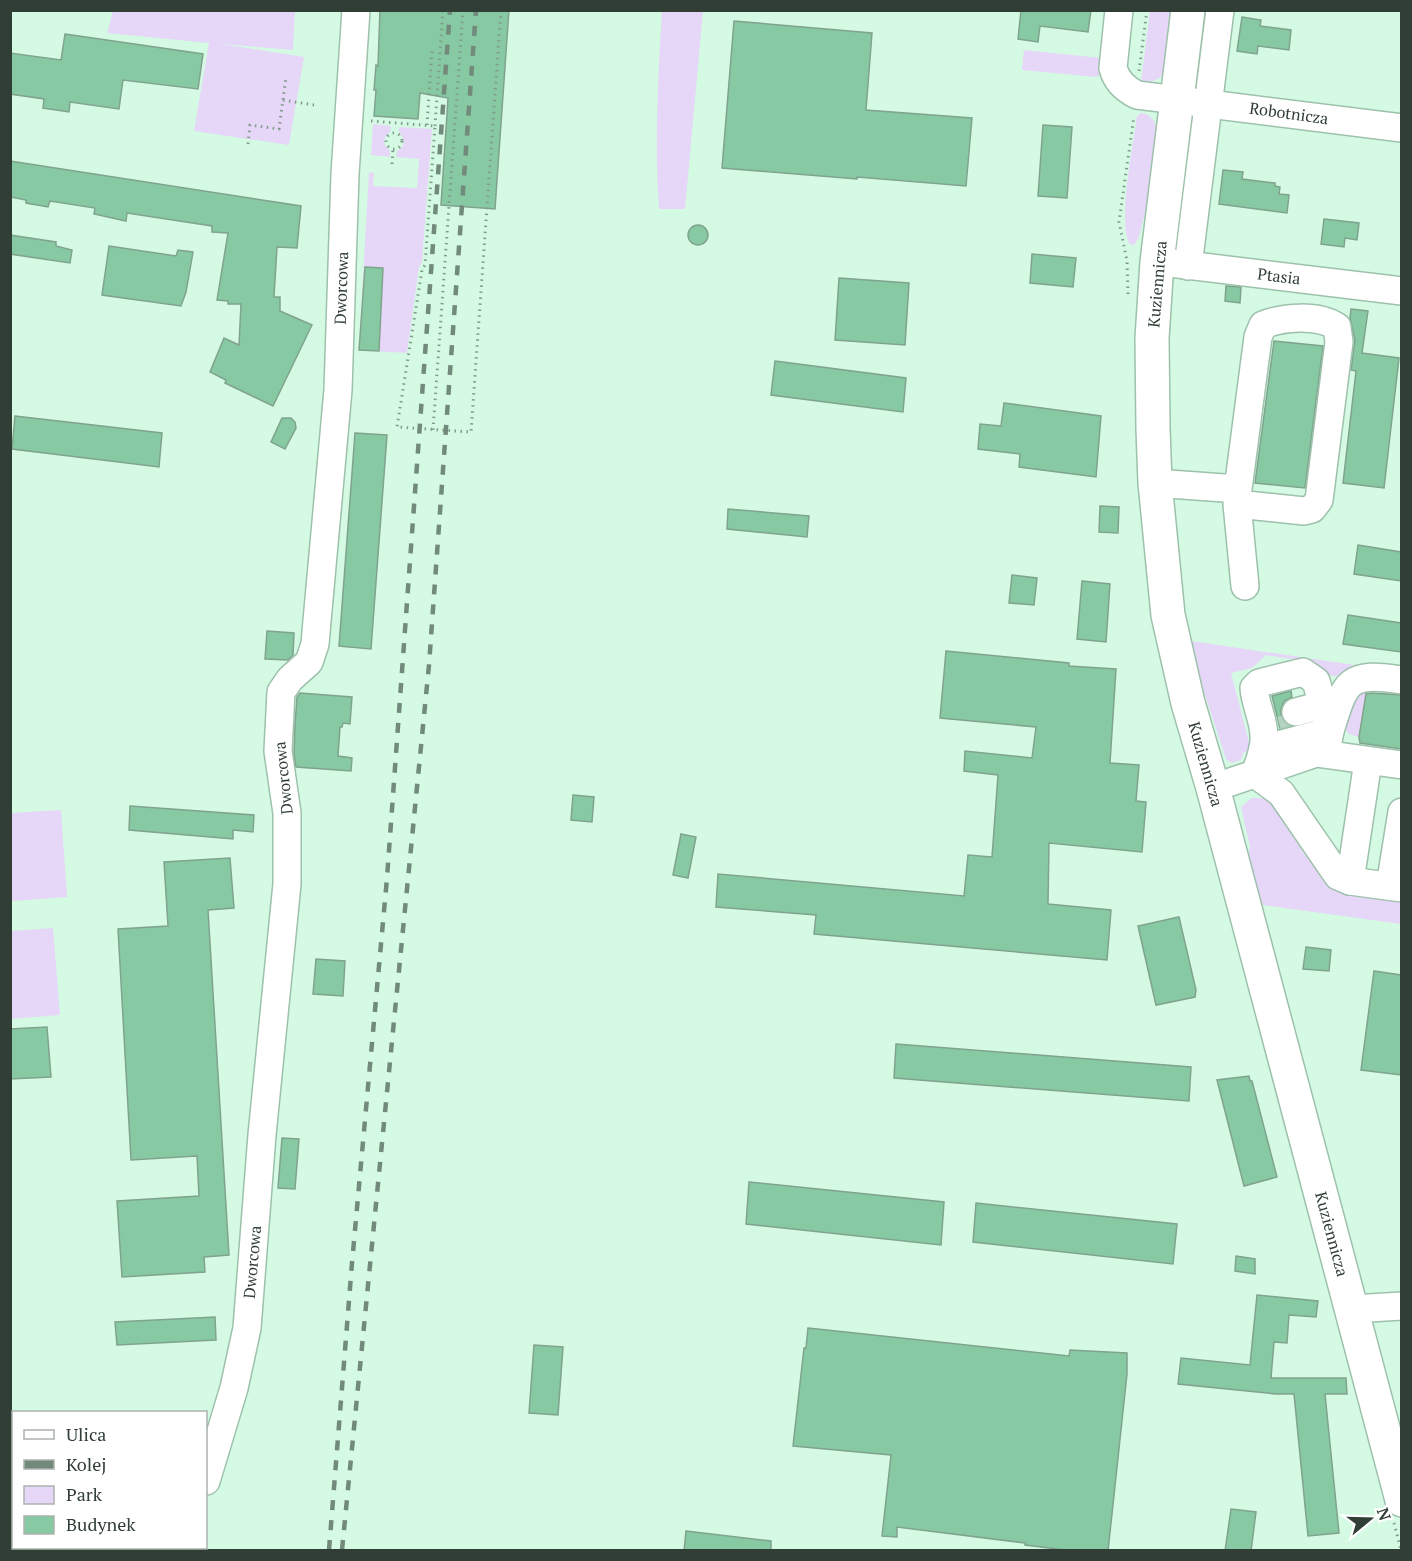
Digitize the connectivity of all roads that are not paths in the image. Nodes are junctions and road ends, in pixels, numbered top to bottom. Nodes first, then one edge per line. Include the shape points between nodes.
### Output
1 (356, 10) edge
2 (1119, 10) edge
3 (1188, 10) edge
4 (1220, 10) edge
5 (1176, 99) junction
6 (1209, 103) junction
7 (1401, 128) edge
8 (1173, 264) junction
9 (1313, 280) junction
10 (1401, 291) edge
11 (1308, 319) junction
12 (1155, 483) junction
13 (1237, 497) junction
14 (1245, 586) dead end
15 (1401, 680) edge
16 (1323, 708) junction
17 (1274, 722) junction
18 (1316, 753) junction
19 (1368, 761) junction
20 (1401, 765) edge
21 (1213, 788) junction
22 (1401, 812) edge
23 (1350, 881) junction
24 (1396, 887) edge
25 (1401, 1306) edge
26 (1352, 1310) junction
27 (207, 1478) edge
28 (1401, 1500) edge

1 - 27 street, Dworcowa via 345,174 338,390 315,644 309,662 280,692 278,751 287,813 287,884 247,1328
2 - 5 street, Robotnicza via 1115,75 1126,90 1137,95
3 - 5 main road, Kuziennicza
4 - 6 street
5 - 6 street, Robotnicza
5 - 8 main road, Kuziennicza
6 - 7 street, Robotnicza
6 - 8 street
8 - 9 street, Ptasia
8 - 12 main road, Kuziennicza via 1152,359
9 - 10 street, Ptasia
9 - 11 street
11 - 13 street via 1278,319 1263,325 1258,337
11 - 13 street via 1329,321 1336,327 1340,342 1319,500 1312,509 1304,511
12 - 13 street
12 - 21 main road, Kuziennicza via 1168,615
13 - 14 street
15 - 16 street via 1376,676 1355,681
16 - 17 street
16 - 17 street
16 - 17 street via 1303,672 1259,683 1254,688
16 - 18 street via 1328,741
17 - 18 street
17 - 21 street
17 - 23 street via 1281,793 1327,863 1338,876
18 - 19 street
19 - 20 street
19 - 23 street
21 - 26 main road, Kuziennicza
22 - 24 street
23 - 24 street
25 - 26 street
26 - 28 main road, Kuziennicza

